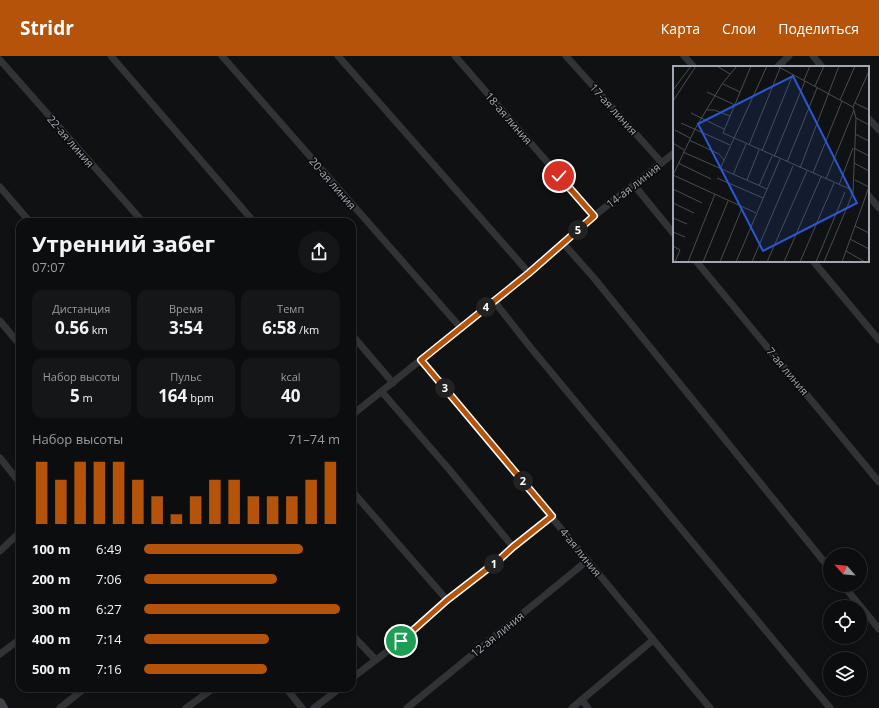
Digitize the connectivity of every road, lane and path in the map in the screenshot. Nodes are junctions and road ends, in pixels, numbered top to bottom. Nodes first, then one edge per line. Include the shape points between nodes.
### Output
1 (111, 56) edge
2 (222, 56) edge
3 (338, 56) edge
4 (455, 56) edge
5 (566, 56) edge
6 (684, 56) edge
7 (789, 56) edge
8 (813, 56) edge
9 (0, 60) edge
10 (693, 66) edge
11 (778, 66) edge
12 (821, 66) edge
13 (869, 119) edge
14 (879, 130) edge
15 (673, 154) edge
16 (662, 163) junction
17 (634, 185) junction
18 (0, 187) edge
19 (869, 196) edge
20 (879, 208) edge
21 (594, 216) junction
22 (27, 218) edge
23 (139, 218) edge
24 (251, 218) edge
25 (673, 233) edge
26 (563, 243) junction
27 (697, 262) edge
28 (814, 262) edge
29 (529, 273) junction
30 (494, 300) junction
31 (0, 321) edge
32 (460, 327) junction
33 (16, 340) edge
34 (356, 340) edge
35 (879, 340) edge
36 (421, 360) junction
37 (393, 383) junction
38 (382, 392) junction
39 (356, 412) edge
40 (0, 458) edge
41 (16, 477) edge
42 (879, 482) edge
43 (356, 496) edge
44 (552, 516) junction
45 (16, 536) edge
46 (513, 547) junction
47 (0, 551) edge
48 (588, 560) junction
49 (823, 560) edge
50 (849, 592) edge
51 (447, 600) junction
52 (879, 629) edge
53 (356, 638) edge
54 (653, 640) junction
55 (16, 642) edge
56 (0, 654) edge
57 (376, 660) junction
58 (356, 675) edge
59 (80, 692) edge
60 (208, 692) edge
61 (289, 692) edge
62 (335, 692) edge
63 (582, 700) junction
64 (0, 703) edge
65 (3, 708) edge
66 (60, 708) edge
67 (186, 708) edge
68 (302, 708) edge
69 (314, 708) edge
70 (407, 708) edge
71 (572, 708) edge
72 (588, 708) edge
73 (710, 708) edge
74 (830, 708) edge

1 - 24 street
2 - 32 street, 20-ая линия
3 - 29 street
4 - 21 street, 18-ая линия
5 - 16 street, 17-ая линия
6 - 10 street
7 - 11 street
8 - 12 street
9 - 23 street, 22-ая линия
13 - 14 street
15 - 16 street, 14-ая линия
16 - 17 street, 14-ая линия
17 - 21 street, 14-ая линия
17 - 25 street
18 - 22 street
19 - 20 street
21 - 26 street, 14-ая линия
26 - 29 street, 14-ая линия
26 - 49 street
27 - 42 street, 7-ая линия
28 - 35 street
29 - 30 street, 14-ая линия
30 - 32 street, 14-ая линия
30 - 74 street
31 - 33 street
32 - 36 street, 14-ая линия
34 - 37 street
36 - 37 street, 14-ая линия
36 - 44 street, 4-ая линия
37 - 38 street, 14-ая линия
38 - 39 street, 14-ая линия
38 - 46 street
40 - 41 street
43 - 51 street
44 - 46 street
44 - 48 street, 4-ая линия
45 - 47 street
46 - 51 street
48 - 54 street, 4-ая линия
48 - 70 street, 12-ая линия
50 - 52 street
51 - 57 street
53 - 57 street
54 - 63 street
54 - 73 street, 4-ая линия
55 - 56 street
57 - 58 street
59 - 66 street
60 - 67 street
61 - 68 street
62 - 69 street
63 - 71 street
63 - 72 street
64 - 65 street

